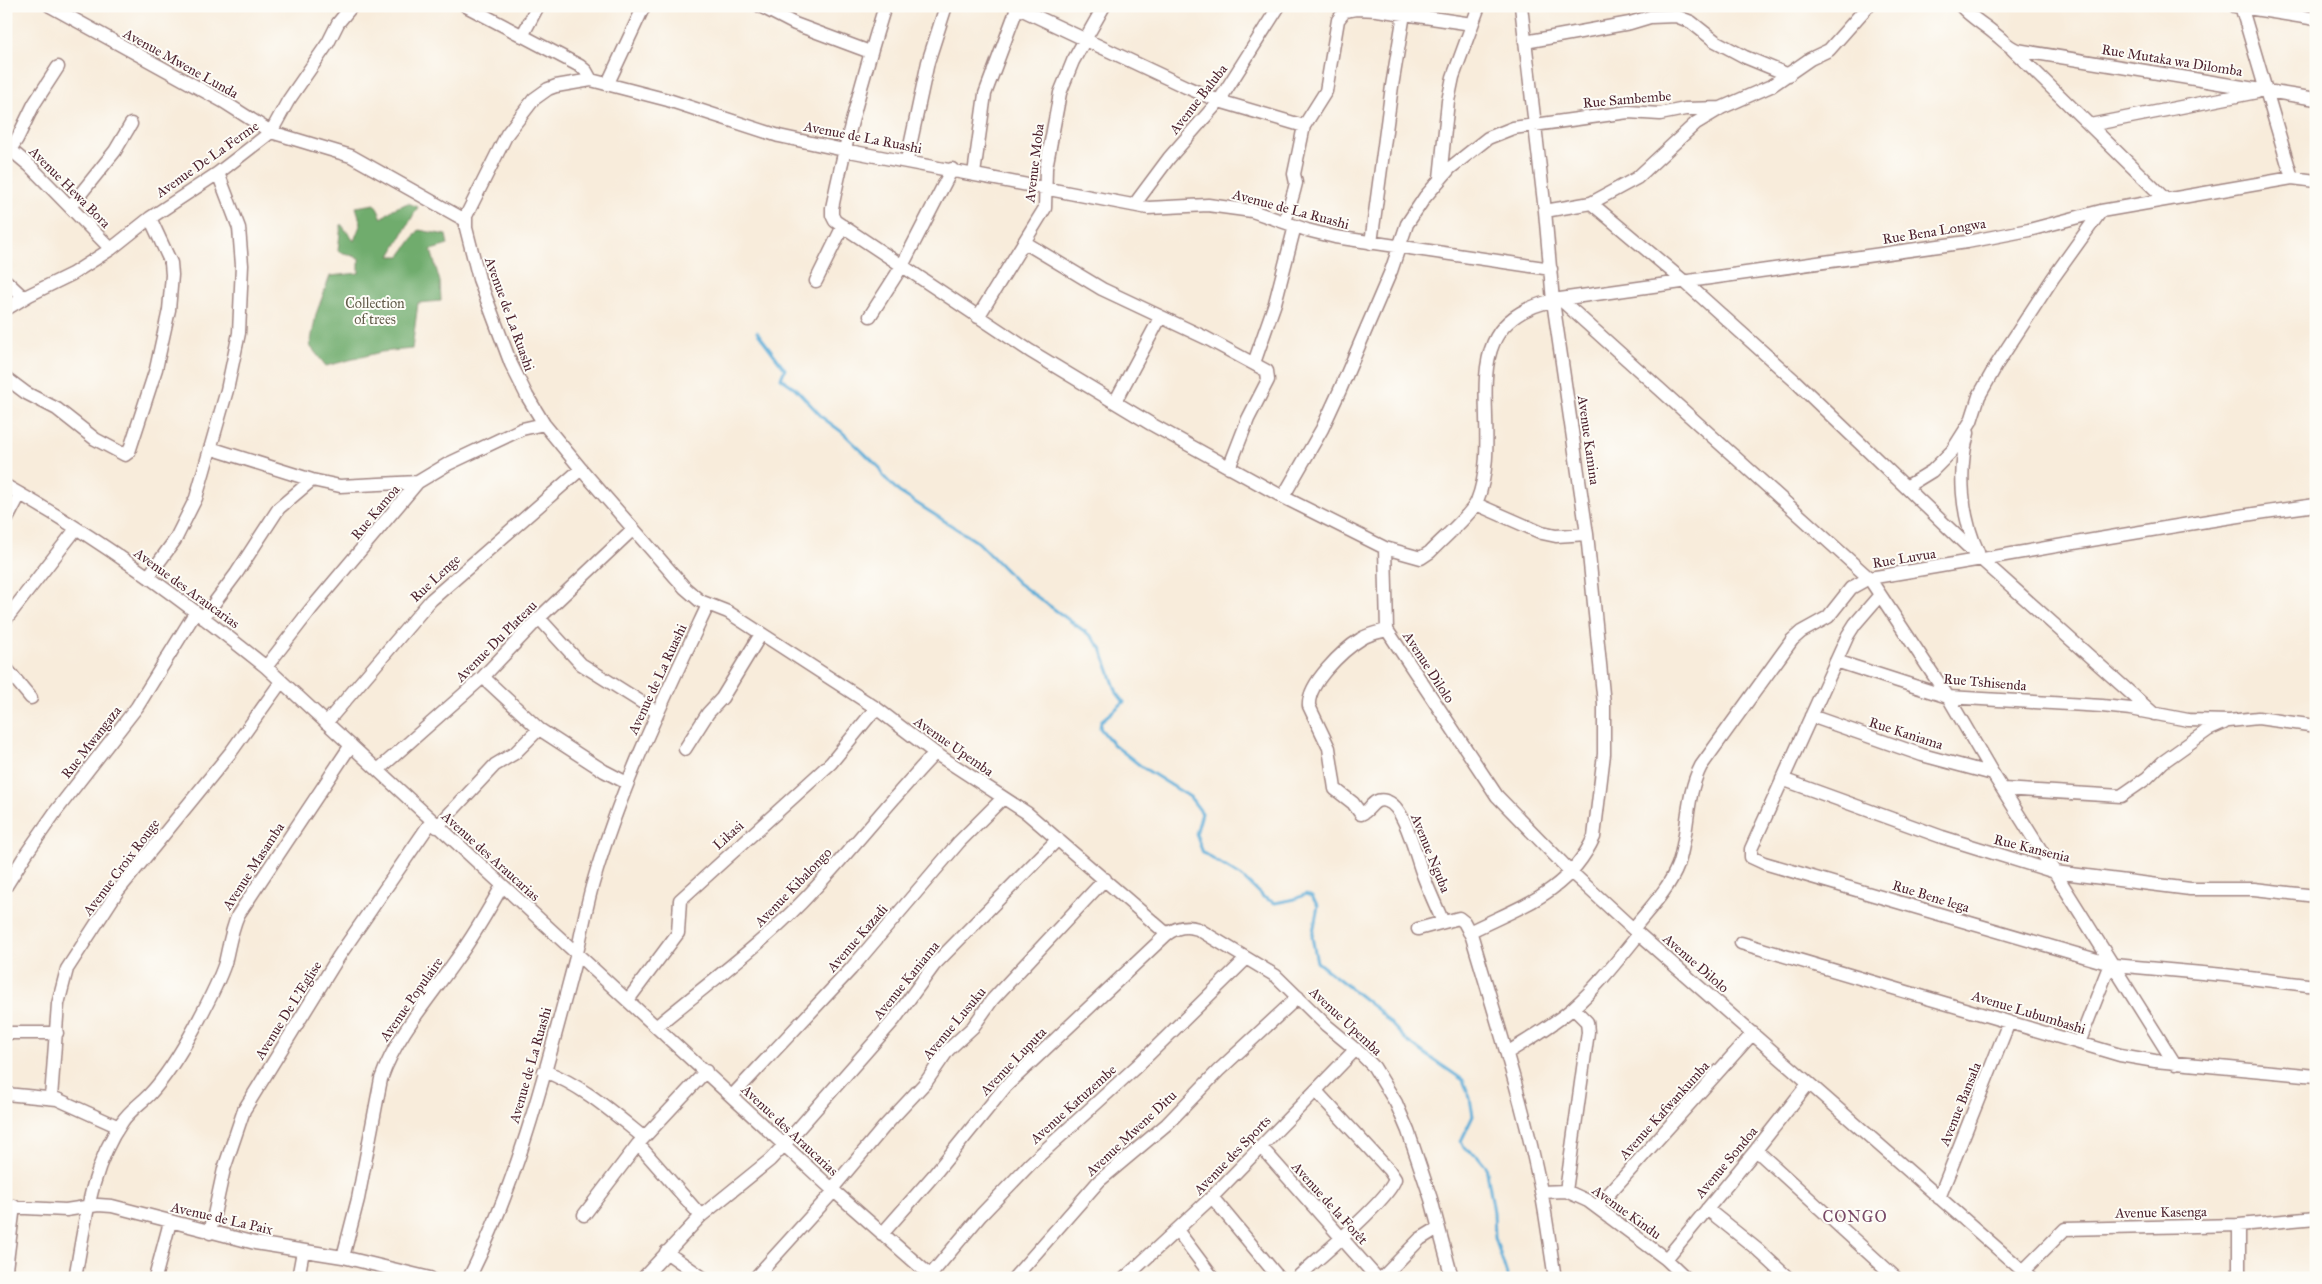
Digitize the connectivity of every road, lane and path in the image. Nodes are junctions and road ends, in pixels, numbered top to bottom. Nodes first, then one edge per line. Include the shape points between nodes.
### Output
1 (50, 6) edge
2 (352, 6) edge
3 (466, 6) edge
4 (538, 6) edge
5 (644, 6) edge
6 (760, 6) edge
7 (885, 6) edge
8 (946, 6) edge
9 (1104, 6) edge
10 (1279, 6) edge
11 (1479, 6) edge
12 (1521, 6) edge
13 (1868, 6) edge
14 (1961, 6) edge
15 (1017, 7) edge
16 (2239, 7) edge
17 (1404, 14) junction
18 (2316, 19) edge
19 (1472, 24) junction
20 (522, 36) junction
21 (1084, 41) junction
22 (1525, 42) junction
23 (2018, 50) junction
24 (870, 52) junction
25 (58, 67) dead end
26 (1789, 75) junction
27 (591, 80) junction
28 (608, 83) junction
29 (2267, 90) junction
30 (2316, 98) edge
31 (1219, 101) junction
32 (1721, 108) junction
33 (131, 124) dead end
34 (1536, 124) junction
35 (2090, 125) junction
36 (1304, 126) junction
37 (271, 132) junction
38 (844, 150) junction
39 (8, 151) edge
40 (907, 160) junction
41 (952, 170) junction
42 (218, 173) junction
43 (974, 174) junction
44 (1440, 178) junction
45 (2292, 178) junction
46 (2316, 181) edge
47 (1047, 190) junction
48 (2164, 199) junction
49 (1592, 203) junction
50 (1134, 206) junction
51 (70, 207) junction
52 (2102, 211) junction
53 (1545, 212) junction
54 (150, 218) junction
55 (465, 220) junction
56 (1290, 224) junction
57 (843, 226) junction
58 (1024, 242) junction
59 (1371, 243) junction
60 (1400, 246) junction
61 (111, 249) junction
62 (902, 266) junction
63 (1551, 269) junction
64 (6, 280) edge
65 (816, 281) dead end
66 (1686, 283) junction
67 (24, 298) junction
68 (1557, 300) junction
69 (6, 309) edge
70 (870, 316) dead end
71 (978, 317) junction
72 (1160, 318) junction
73 (1254, 363) junction
74 (6, 378) edge
75 (1115, 402) junction
76 (1971, 421) junction
77 (544, 424) junction
78 (210, 448) junction
79 (1229, 468) junction
80 (581, 470) junction
81 (312, 480) junction
82 (418, 482) junction
83 (6, 486) edge
84 (1906, 487) junction
85 (20, 494) junction
86 (1283, 497) junction
87 (1476, 504) junction
88 (2316, 505) edge
89 (6, 521) edge
90 (76, 529) junction
91 (632, 530) junction
92 (1587, 534) junction
93 (1385, 548) junction
94 (1982, 560) junction
95 (148, 577) junction
96 (1869, 578) junction
97 (1880, 595) junction
98 (708, 605) junction
99 (199, 615) junction
100 (7, 616) edge
101 (539, 618) junction
102 (1387, 630) junction
103 (761, 634) junction
104 (1836, 661) junction
105 (266, 667) junction
106 (6, 668) edge
107 (483, 677) junction
108 (281, 682) junction
109 (1948, 697) junction
110 (31, 698) dead end
111 (876, 708) junction
112 (657, 712) junction
113 (2154, 714) junction
114 (1811, 716) junction
115 (2229, 721) junction
116 (326, 723) junction
117 (2316, 726) edge
118 (539, 729) junction
119 (350, 745) junction
120 (685, 749) dead end
121 (935, 753) junction
122 (378, 770) junction
123 (1993, 774) junction
124 (1782, 779) junction
125 (627, 783) junction
126 (2003, 789) junction
127 (1003, 798) junction
128 (434, 824) junction
129 (1058, 839) junction
130 (1571, 872) junction
131 (2055, 872) junction
132 (1105, 879) junction
133 (6, 886) edge
134 (502, 886) junction
135 (2316, 896) edge
136 (1443, 922) junction
137 (1183, 927) joint
138 (1418, 928) dead end
139 (1636, 931) junction
140 (1469, 932) junction
141 (1167, 934) junction
142 (1741, 943) dead end
143 (576, 954) junction
144 (1246, 959) junction
145 (2112, 964) junction
146 (2316, 986) edge
147 (1298, 997) junction
148 (628, 1000) junction
149 (1572, 1008) junction
150 (2009, 1022) junction
151 (657, 1026) junction
152 (6, 1033) edge
153 (56, 1033) junction
154 (1753, 1033) junction
155 (2079, 1043) junction
156 (1356, 1049) junction
157 (1507, 1053) junction
158 (2175, 1064) junction
159 (544, 1071) junction
160 (706, 1071) junction
161 (2316, 1076) edge
162 (1808, 1084) junction
163 (1316, 1091) junction
164 (6, 1094) edge
165 (732, 1096) junction
166 (51, 1098) junction
167 (119, 1127) junction
168 (640, 1140) junction
169 (784, 1145) junction
170 (1261, 1147) junction
171 (1756, 1150) junction
172 (833, 1190) junction
173 (1566, 1191) junction
174 (1541, 1192) junction
175 (1212, 1197) junction
176 (1940, 1198) junction
177 (10, 1207) edge
178 (87, 1207) junction
179 (1597, 1207) junction
180 (1707, 1209) junction
181 (584, 1214) dead end
182 (701, 1216) junction
183 (2316, 1218) edge
184 (170, 1222) junction
185 (2239, 1225) junction
186 (1438, 1228) junction
187 (1177, 1230) junction
188 (210, 1233) junction
189 (882, 1234) junction
190 (1340, 1238) junction
191 (303, 1251) junction
192 (666, 1252) junction
193 (342, 1257) junction
194 (1666, 1259) junction
195 (6, 1269) edge
196 (2027, 1274) edge
197 (930, 1277) edge
198 (75, 1278) edge
199 (155, 1278) edge
200 (298, 1278) edge
201 (430, 1278) edge
202 (468, 1278) edge
203 (643, 1278) edge
204 (703, 1278) edge
205 (754, 1278) edge
206 (1014, 1278) edge
207 (1125, 1278) edge
208 (1213, 1278) edge
209 (1279, 1278) edge
210 (1297, 1278) edge
211 (1377, 1278) edge
212 (1382, 1278) edge
213 (1452, 1278) edge
214 (1555, 1278) edge
215 (1686, 1278) edge
216 (1788, 1278) edge
217 (1896, 1278) edge
218 (2240, 1278) edge

1 - 37 street, Avenue Mwene Lunda via 224,102
2 - 37 street via 338,23
3 - 20 street
4 - 20 street
5 - 28 street
6 - 24 street via 795,24
7 - 24 street
8 - 40 street via 928,62
9 - 21 street, Avenue Moba
10 - 31 street, Avenue Baluba
11 - 19 street
12 - 22 street, Avenue Kamina
13 - 26 street via 1829,50
14 - 23 street via 1976,22
15 - 21 street
15 - 43 street via 985,94
16 - 18 street
16 - 29 street
17 - 19 street
17 - 36 street via 1377,10 1345,11 1338,20 1326,92
17 - 59 street
19 - 44 street via 1451,85
20 - 27 street via 580,66
21 - 31 street
21 - 47 street, Avenue Moba via 1060,94 1046,168
22 - 26 street via 1650,17 1676,16 1691,22 1715,41 1745,57
22 - 34 street, Avenue Kamina
23 - 29 street, Rue Mutaka wa Dilomba
23 - 35 street
24 - 38 street
25 - 39 street
26 - 32 street
27 - 28 street, Avenue de La Ruashi
27 - 55 street, Avenue de La Ruashi via 556,86 534,100 507,134
28 - 38 street, Avenue de La Ruashi via 779,136
29 - 30 street, Rue Mutaka wa Dilomba
29 - 35 street
29 - 45 street
31 - 36 street
31 - 50 street, Avenue Baluba via 1169,158
32 - 34 street, Rue Sambembe via 1685,109 1660,114 1628,112
32 - 49 street via 1685,132 1637,178
33 - 51 street via 115,151
34 - 44 street, Rue Sambembe via 1513,128 1488,138
34 - 53 street, Avenue Kamina
35 - 48 street
36 - 56 street via 1294,174 1296,184
37 - 42 street, Avenue De La Ferme
37 - 55 street, Avenue De La Ferme via 351,156
38 - 40 street, Avenue de La Ruashi
38 - 57 street via 831,212 835,221
39 - 51 street, Avenue Hewa Bora
40 - 41 street, Avenue de La Ruashi
41 - 43 street, Avenue de La Ruashi
41 - 62 street
42 - 54 street, Avenue De La Ferme
42 - 78 street via 239,228 242,290 235,355
43 - 47 street, Avenue de La Ruashi
44 - 60 street, Rue Sambembe via 1417,208
45 - 46 street, Rue Bena Longwa
45 - 48 street, Rue Bena Longwa
47 - 50 street, Avenue de La Ruashi
47 - 58 street, Avenue Moba via 1045,208
48 - 52 street, Rue Bena Longwa
49 - 53 street
49 - 66 street
50 - 56 street, Avenue de La Ruashi via 1220,206 1252,211
51 - 61 street, Avenue Hewa Bora
52 - 66 street, Rue Bena Longwa via 1968,242
52 - 76 street via 2052,278 1997,364 1979,396
53 - 63 street, Avenue Kamina
54 - 61 street, Avenue De La Ferme
54 - 74 street via 171,263 171,292 156,369 129,452 125,455 95,439
55 - 77 street, Avenue de La Ruashi via 479,279 511,364
56 - 59 street, Avenue de La Ruashi
56 - 73 street via 1275,303
57 - 62 street
57 - 65 street
58 - 71 street, Avenue Moba
58 - 72 street via 1102,290
59 - 60 street, Avenue de La Ruashi
60 - 63 street, Avenue de La Ruashi
60 - 86 street, Rue Sambembe via 1340,390 1311,450
61 - 67 street, Avenue De La Ferme via 72,274
62 - 70 street
62 - 71 street
63 - 68 street, Avenue Kamina
64 - 67 street
66 - 68 street, Rue Bena Longwa
66 - 84 street
67 - 69 street, Avenue De La Ferme
68 - 87 street, Rue Bena Longwa via 1517,314 1499,331 1492,344 1486,373 1485,476
68 - 92 street, Avenue Kamina
68 - 96 street
71 - 75 street
72 - 73 street
72 - 75 street
73 - 79 street via 1269,376
75 - 79 street
76 - 84 street via 1946,458
76 - 94 street via 1962,464 1963,487 1968,528
77 - 80 street, Avenue de La Ruashi
77 - 82 street, Rue Kamoa via 522,429
78 - 81 street
78 - 95 street via 196,498 181,530
79 - 86 street
80 - 91 street, Avenue de La Ruashi
80 - 116 street, Rue Lenge via 431,600
81 - 82 street via 351,486
81 - 99 street, Rue Mwangaza via 279,508 236,574
82 - 105 street, Rue Kamoa
83 - 85 street, Avenue des Araucarias
84 - 94 street
85 - 89 street
85 - 90 street, Avenue des Araucarias
86 - 93 street
87 - 92 street via 1542,533 1556,536
87 - 93 street via 1421,558
88 - 94 street, Rue Luvua via 2203,520
90 - 95 street, Avenue des Araucarias
90 - 100 street
91 - 98 street, Avenue de La Ruashi via 693,596
91 - 101 street, Avenue Du Plateau
92 - 130 street, Avenue Kamina via 1604,704 1604,754 1594,836
93 - 102 street
94 - 96 street, Rue Luvua
94 - 113 street
95 - 99 street, Avenue des Araucarias
96 - 97 street
96 - 139 street, Rue Luvua via 1851,588 1826,619 1796,636 1700,766 1677,867
97 - 104 street, Rue Bene lega via 1855,624
97 - 109 street
98 - 103 street, Avenue Upemba via 728,612
98 - 112 street, Avenue de La Ruashi
99 - 105 street, Avenue des Araucarias
99 - 133 street, Rue Mwangaza via 137,707 56,811
101 - 107 street, Avenue Du Plateau
101 - 112 street via 581,664
102 - 130 street, Avenue Dilolo via 1497,796
102 - 136 street, Avenue Nguba via 1362,638 1345,651 1313,687 1310,706 1329,748 1335,789 1360,814 1373,802 1391,803 1405,823
103 - 111 street, Avenue Upemba
103 - 120 street via 722,698 708,713
104 - 109 street, Rue Tshisenda
104 - 114 street, Rue Bene lega
105 - 108 street, Avenue des Araucarias
106 - 110 street
107 - 118 street
107 - 122 street, Avenue Du Plateau
108 - 116 street, Avenue des Araucarias
108 - 153 street, Avenue Croix Rouge via 230,752 117,892 75,955 63,983
109 - 113 street, Rue Tshisenda via 2131,709
109 - 123 street
111 - 121 street, Avenue Upemba
111 - 148 street, Likasi via 831,763 680,900 678,932
112 - 125 street, Avenue de La Ruashi
113 - 115 street, Rue Tshisenda via 2188,720
114 - 123 street, Rue Kaniama via 1922,755
114 - 124 street, Rue Bene lega
115 - 117 street via 2258,718
115 - 126 street via 2208,730 2121,796
116 - 119 street, Avenue des Araucarias
118 - 125 street
118 - 128 street, Avenue De L'Eglise via 515,753 495,765
119 - 122 street, Avenue des Araucarias
119 - 167 street, Avenue Masamba via 238,915 224,963 206,1007 188,1039 150,1094
121 - 127 street, Avenue Upemba
121 - 151 street, Avenue Kibalongo via 802,902 762,940
122 - 128 street, Avenue des Araucarias
123 - 126 street
124 - 131 street, Rue Kansenia via 1942,837
124 - 145 street, Rue Bene lega via 1751,849 1751,856 1756,860
125 - 143 street, Avenue de La Ruashi via 593,883
126 - 131 street
127 - 129 street, Avenue Upemba
127 - 165 street, Avenue Kazadi via 959,842 851,969
128 - 134 street, Avenue des Araucarias
128 - 188 street, Avenue De L'Eglise via 339,956 244,1110 226,1161
129 - 132 street, Avenue Upemba
129 - 169 street, Avenue Kaniama via 934,965 894,1020
130 - 139 street, Avenue Dilolo
130 - 140 street, Avenue Kamina via 1543,896
131 - 135 street, Rue Kansenia via 2190,889 2254,889
131 - 145 street
132 - 141 street, Avenue Upemba
132 - 172 street, Avenue Lusuku via 992,1000 973,1028 948,1050 926,1082 884,1126
134 - 143 street, Avenue des Araucarias
134 - 193 street, Avenue Populaire via 464,950 418,1011 386,1064 358,1199
136 - 138 street
136 - 140 street via 1459,918
137 - 141 street, Avenue Luputa
137 - 144 street, Avenue Upemba via 1198,929
139 - 149 street, Rue Luvua via 1602,978
139 - 154 street, Avenue Dilolo
140 - 157 street
141 - 189 street, Avenue Luputa via 1006,1086
142 - 150 street, Avenue Lubumbashi
143 - 148 street, Avenue des Araucarias
143 - 159 street, Avenue de La Ruashi
144 - 147 street, Avenue Upemba via 1266,969
144 - 197 street, Avenue Katuzembe via 1137,1066 1031,1163 987,1208
145 - 146 street, Rue Bene lega
145 - 155 street
145 - 158 street
147 - 156 street, Avenue Upemba
147 - 206 street, Avenue Mwene Ditu via 1218,1071 1167,1124 1103,1177
148 - 151 street, Avenue des Araucarias
149 - 157 street, Rue Luvua
149 - 173 street via 1587,1022 1588,1032
150 - 155 street, Avenue Lubumbashi
150 - 176 street, Avenue Bansala
151 - 160 street, Avenue des Araucarias
152 - 153 street
153 - 166 street, Avenue Croix Rouge
154 - 162 street, Avenue Dilolo
154 - 179 street, Avenue Kafwankumba
155 - 158 street, Avenue Lubumbashi via 2133,1058
156 - 163 street, Avenue des Sports
156 - 186 street, Avenue Upemba via 1374,1067 1396,1102 1408,1130
157 - 174 street
158 - 161 street, Avenue Lubumbashi
159 - 168 street via 564,1078 603,1105
159 - 202 street, Avenue de La Ruashi via 522,1148 489,1237
160 - 165 street, Avenue des Araucarias
160 - 168 street
162 - 171 street, Avenue Sondoa
162 - 176 street, Avenue Dilolo
163 - 170 street, Avenue des Sports
163 - 190 street via 1395,1179 1379,1203
164 - 166 street
165 - 169 street, Avenue des Araucarias
166 - 167 street via 73,1104
167 - 178 street, Avenue Masamba via 97,1174
168 - 181 street
168 - 182 street
169 - 172 street, Avenue des Araucarias
169 - 182 street, Avenue Kaniama
170 - 175 street, Avenue des Sports
170 - 190 street, Avenue de la Forêt
171 - 180 street, Avenue Sondoa
171 - 217 street
172 - 189 street, Avenue des Araucarias
172 - 205 street, Avenue Lusuku
173 - 174 street, Avenue Kindu
173 - 179 street, Avenue Kindu
174 - 214 street
175 - 187 street, Avenue des Sports
175 - 209 street
176 - 196 street, Avenue Dilolo
177 - 178 street, Avenue de La Paix via 66,1210
177 - 195 street
178 - 184 street, Avenue de La Paix via 112,1206
178 - 198 street, Avenue Masamba
179 - 194 street, Avenue Kindu
180 - 194 street, Avenue Sondoa
180 - 216 street
182 - 192 street, Avenue Kaniama
183 - 185 street, Avenue Kasenga
184 - 188 street, Avenue de La Paix
184 - 199 street
185 - 196 street, Avenue Kasenga via 2065,1229
185 - 218 street
186 - 212 street via 1420,1239
186 - 213 street, Avenue Upemba
187 - 207 street, Avenue des Sports
187 - 208 street
188 - 191 street, Avenue de La Paix
189 - 197 street, Avenue des Araucarias
190 - 210 street
190 - 211 street, Avenue de la Forêt
191 - 193 street, Avenue de La Paix
191 - 200 street
192 - 203 street, Avenue Kaniama
192 - 204 street
193 - 201 street, Avenue de La Paix
194 - 215 street, Avenue Kindu

